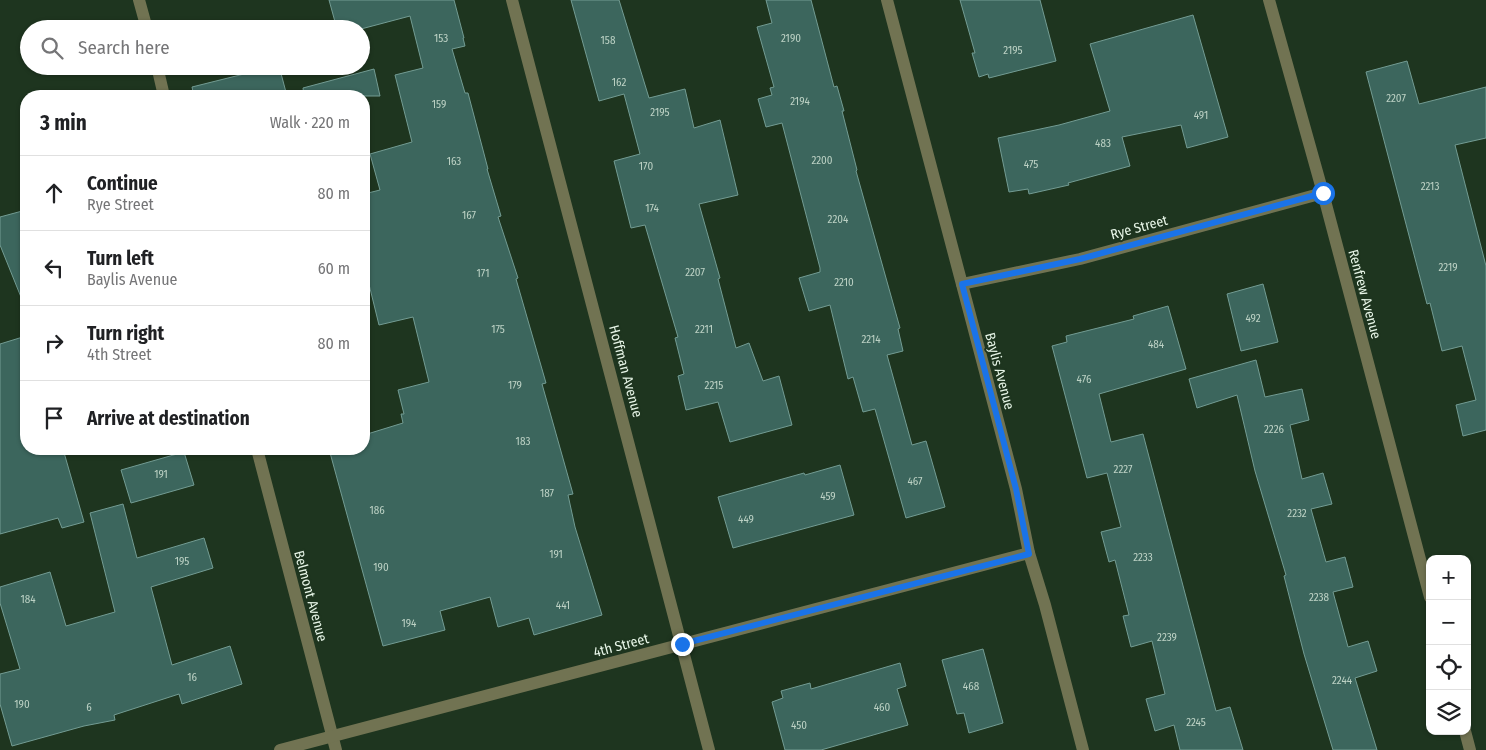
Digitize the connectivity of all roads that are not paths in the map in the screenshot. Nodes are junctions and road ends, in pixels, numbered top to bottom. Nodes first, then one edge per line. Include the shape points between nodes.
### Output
1 (139, 0) edge
2 (512, 0) edge
3 (887, 0) edge
4 (1269, 0) edge
5 (145, 20) edge
6 (159, 75) edge
7 (163, 90) edge
8 (1323, 193) junction
9 (962, 284) junction
10 (259, 455) edge
11 (1029, 554) junction
12 (1426, 582) edge
13 (682, 644) junction
14 (1466, 735) edge
15 (332, 736) junction
16 (280, 750) edge
17 (336, 750) edge
18 (709, 750) edge
19 (1083, 750) edge
20 (1470, 750) edge

1 - 5 street
2 - 13 street, Hoffman Avenue
3 - 9 street, Baylis Avenue
4 - 8 street, Renfrew Avenue
6 - 7 street
8 - 9 street, Rye Street via 1080,259
8 - 12 street, Renfrew Avenue
9 - 11 street, Baylis Avenue via 1016,489
10 - 15 street, Belmont Avenue
11 - 13 street, 4th Street
11 - 19 street, Baylis Avenue
13 - 15 street, 4th Street
13 - 18 street, Hoffman Avenue
14 - 20 street
15 - 16 street, 4th Street
15 - 17 street, Belmont Avenue

